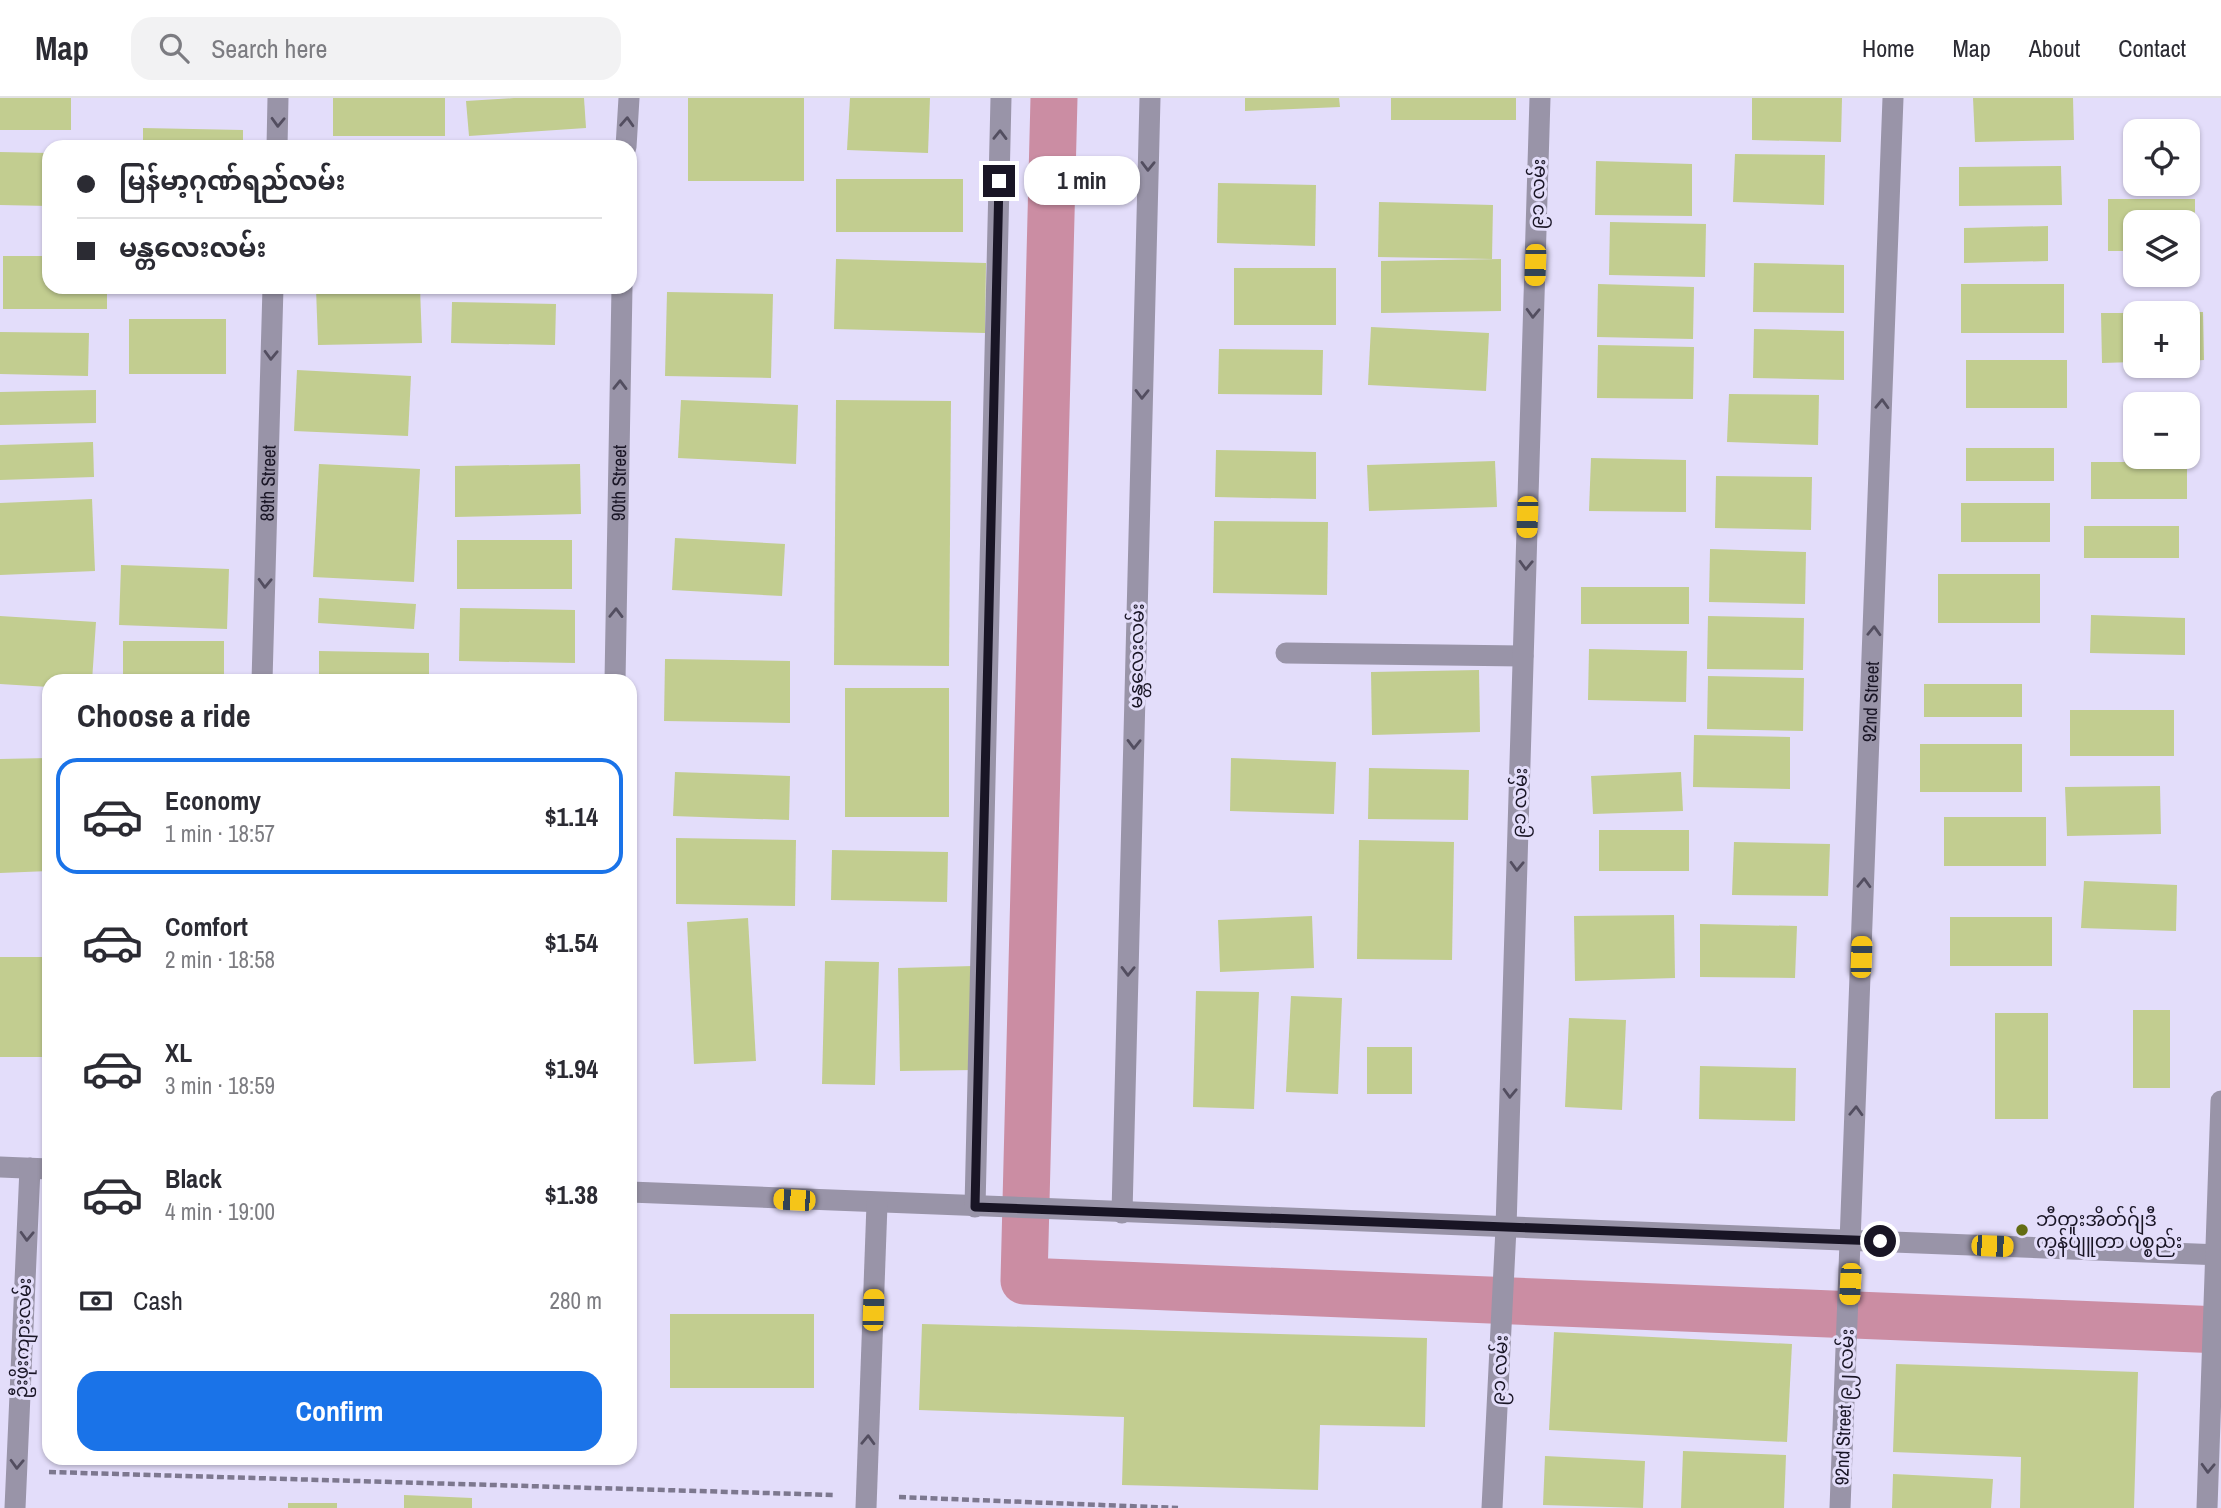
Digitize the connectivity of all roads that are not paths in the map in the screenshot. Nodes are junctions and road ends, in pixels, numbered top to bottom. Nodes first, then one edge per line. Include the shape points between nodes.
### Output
1 (278, 98) edge
2 (629, 98) edge
3 (1001, 98) edge
4 (1150, 98) edge
5 (1540, 98) edge
6 (1894, 98) edge
7 (277, 140) edge
8 (626, 140) edge
9 (273, 294) edge
10 (622, 294) edge
11 (1286, 653) dead end
12 (1523, 656) junction
13 (262, 674) edge
14 (615, 674) edge
15 (2221, 1101) edge
16 (0, 1167) edge
17 (39, 1169) edge
18 (637, 1192) edge
19 (877, 1204) junction
20 (975, 1207) junction
21 (1122, 1213) junction
22 (1506, 1228) junction
23 (1852, 1240) junction
24 (2218, 1255) edge
25 (1849, 1306) joint
26 (866, 1502) edge
27 (15, 1508) edge
28 (1492, 1508) edge
29 (1840, 1508) edge
30 (2207, 1508) edge

1 -> 7 street
8 -> 2 street
20 -> 3 street
4 -> 21 street, မန္တလေးလမ်း
5 -> 12 street, ၉၁ လမ်း
23 -> 6 street, 92nd Street
9 -> 13 street, 89th Street
14 -> 10 street, 90th Street
11 - 12 street
12 -> 22 street, ၉၁ လမ်း
15 - 24 street
16 - 17 street
17 -> 27 street, ဦးဖိုးကျားလမ်း
18 - 19 street
19 - 20 street
26 -> 19 street
20 - 21 street
21 - 22 street
22 - 23 street
22 - 28 street, ၉၁ လမ်း
23 - 24 street
23 - 25 street, 92nd Street
24 -> 30 street
25 - 29 street, 92nd Street ၉၂ လမ်း

